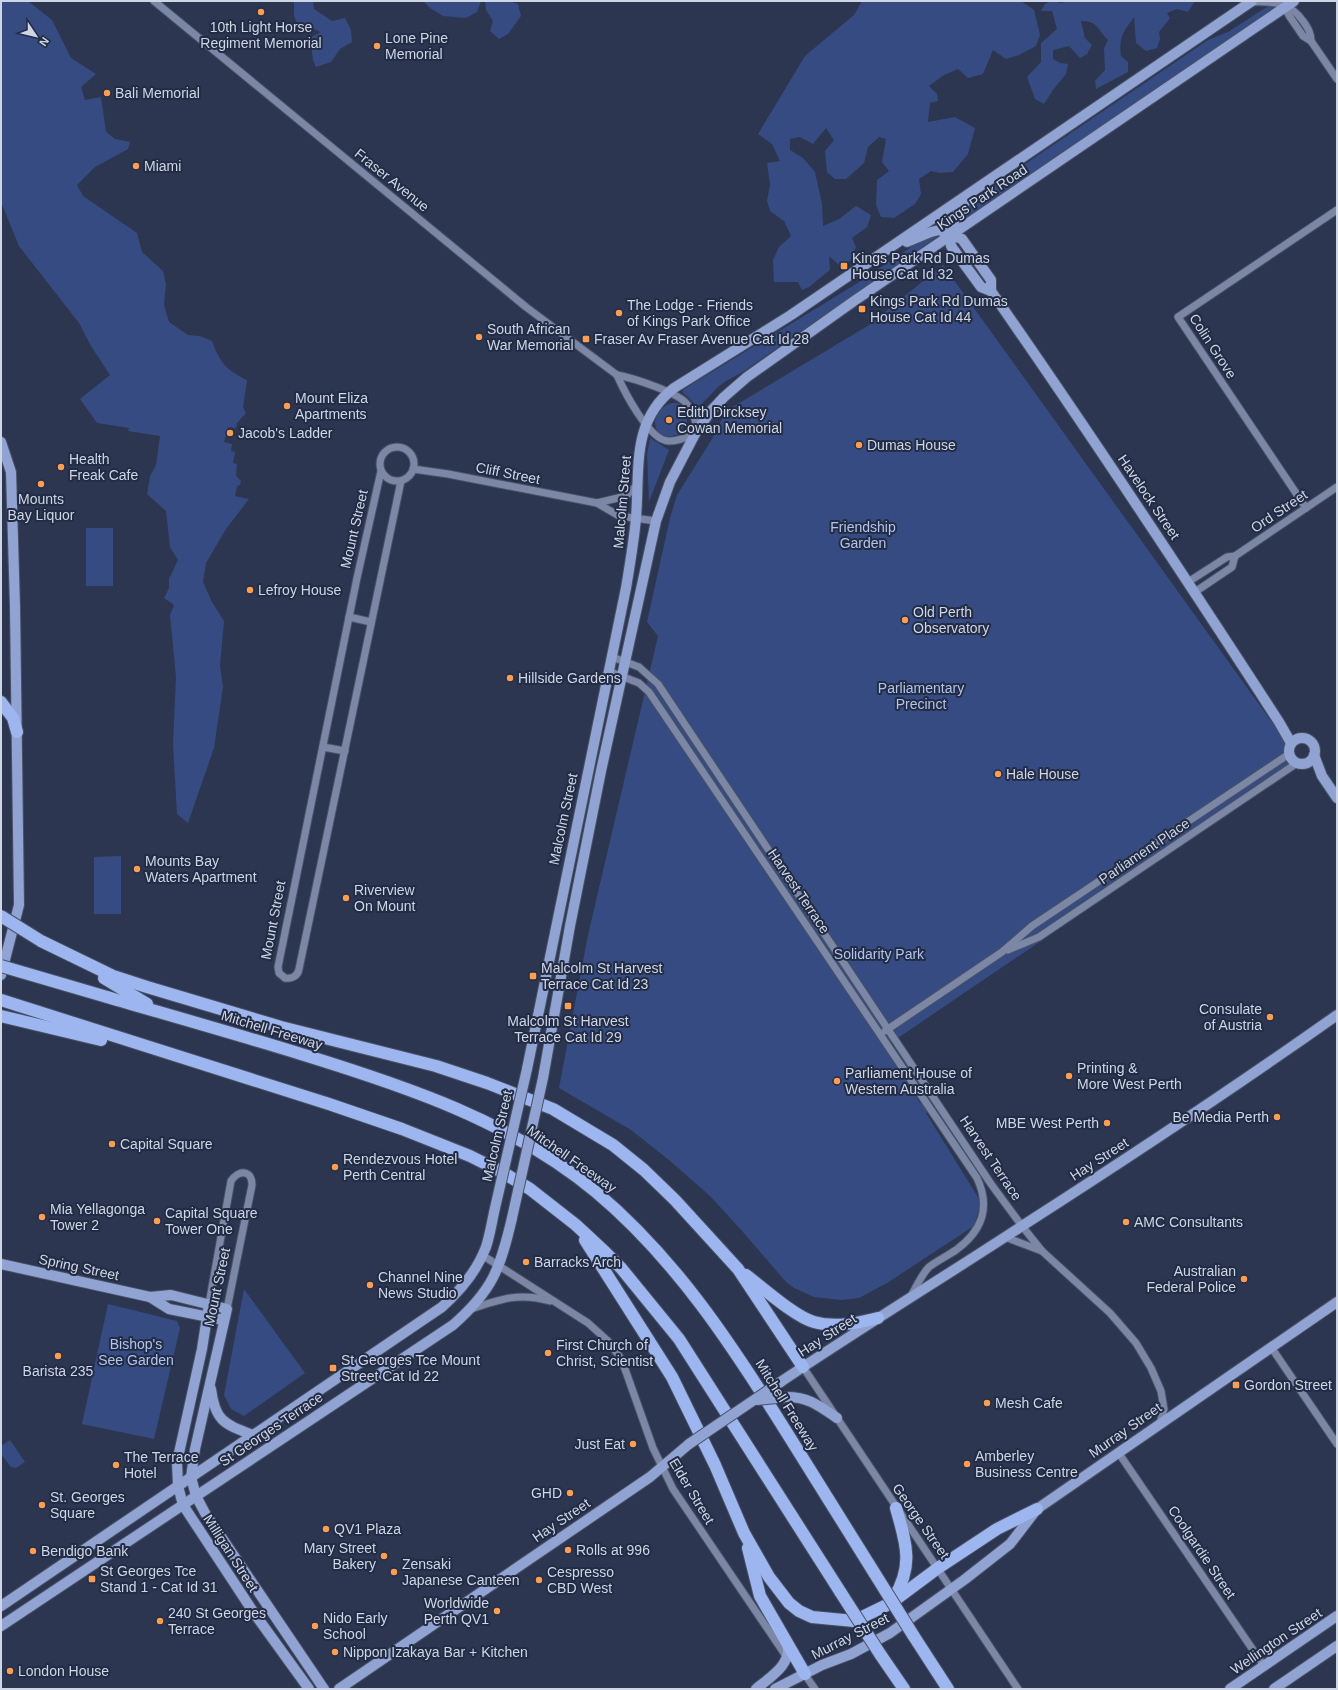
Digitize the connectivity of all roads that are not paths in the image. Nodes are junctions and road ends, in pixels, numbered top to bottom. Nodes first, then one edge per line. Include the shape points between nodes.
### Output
1 (154, 1) edge
2 (1251, 1) edge
3 (1289, 3) edge
4 (1337, 79) edge
5 (984, 184) junction
6 (1337, 210) edge
7 (957, 237) junction
8 (936, 246) junction
9 (951, 246) junction
10 (885, 251) junction
11 (991, 291) junction
12 (617, 375) junction
13 (668, 392) junction
14 (646, 425) junction
15 (696, 431) junction
16 (1, 442) edge
17 (413, 469) junction
18 (381, 471) junction
19 (401, 481) junction
20 (638, 484) junction
21 (1337, 488) edge
22 (597, 503) junction
23 (1306, 508) junction
24 (636, 518) junction
25 (656, 522) junction
26 (1235, 556) junction
27 (1188, 582) junction
28 (1195, 592) junction
29 (349, 617) junction
30 (371, 622) junction
31 (612, 656) junction
32 (625, 661) junction
33 (608, 671) junction
34 (622, 677) junction
35 (1, 702) edge
36 (1279, 722) junction
37 (17, 732) junction
38 (1303, 738) junction
39 (1291, 743) junction
40 (323, 747) junction
41 (345, 751) junction
42 (1289, 754) junction
43 (1314, 755) junction
44 (1302, 763) junction
45 (1322, 776) junction
46 (1337, 798) edge
47 (1, 916) edge
48 (1002, 952) junction
49 (1, 966) edge
50 (1, 975) edge
51 (112, 979) junction
52 (1, 1000) edge
53 (164, 1013) junction
54 (1337, 1015) edge
55 (1, 1016) edge
56 (889, 1028) junction
57 (880, 1034) junction
58 (96, 1035) junction
59 (576, 1225) junction
60 (1022, 1226) junction
61 (1004, 1237) junction
62 (1042, 1251) junction
63 (482, 1255) junction
64 (1, 1264) edge
65 (499, 1265) junction
66 (738, 1269) junction
67 (911, 1296) junction
68 (150, 1297) junction
69 (1337, 1302) edge
70 (209, 1304) junction
71 (560, 1304) junction
72 (227, 1308) junction
73 (471, 1309) junction
74 (206, 1317) junction
75 (878, 1318) junction
76 (224, 1320) junction
77 (1271, 1347) junction
78 (803, 1368) junction
79 (210, 1381) junction
80 (755, 1400) junction
81 (837, 1418) junction
82 (1160, 1423) junction
83 (253, 1435) junction
84 (1337, 1444) edge
85 (1118, 1452) junction
86 (662, 1467) junction
87 (191, 1477) junction
88 (178, 1486) junction
89 (196, 1496) junction
90 (183, 1505) junction
91 (896, 1508) junction
92 (1037, 1509) junction
93 (744, 1533) junction
94 (938, 1568) junction
95 (951, 1589) junction
96 (891, 1603) junction
97 (1, 1606) edge
98 (1337, 1616) edge
99 (1, 1626) edge
100 (786, 1641) junction
101 (1337, 1646) edge
102 (787, 1658) junction
103 (1264, 1666) junction
104 (938, 1673) junction
105 (806, 1674) junction
106 (309, 1689) edge
107 (324, 1689) edge
108 (339, 1689) edge
109 (756, 1689) edge
110 (775, 1689) edge
111 (815, 1689) edge
112 (904, 1689) edge
113 (948, 1689) edge
114 (952, 1689) edge
115 (1018, 1689) edge
116 (1230, 1689) edge
117 (1274, 1689) edge

1 - 12 street, Fraser Avenue via 526,307
2 - 3 street
2 - 5 main road, Kings Park Road
3 - 4 street via 1311,32 1311,41
3 - 7 main road, Kings Park Road via 971,222
5 - 7 main road via 960,209 956,218
5 - 10 main road, Kings Park Road
6 - 23 street, Colin Grove via 1178,317
7 - 8 main road, Kings Park Road
7 - 9 main road
7 - 10 main road via 944,231 935,231
7 - 11 main road, Havelock Street via 991,280
8 - 9 main road
8 - 15 main road, Kings Park Road via 747,377 724,397
9 - 11 main road, Havelock Street via 981,287
10 - 13 main road, Kings Park Road via 791,315
11 - 27 main road, Havelock Street via 1070,404
12 - 13 street, Fraser Avenue
12 - 14 street, Fraser Avenue via 625,393
13 - 14 main road, Malcolm Street via 652,411
13 - 15 street, Fraser Avenue via 687,404 692,411
14 - 15 street, Fraser Avenue via 656,437 668,442
14 - 20 main road, Malcolm Street via 640,450
15 - 25 main road, Malcolm Street via 670,482
16 - 37 main road via 11,472
17 - 18 street via 411,455 406,449 398,447 385,451 379,464
17 - 19 street
17 - 22 street, Cliff Street
18 - 19 street via 389,480
18 - 29 street, Mount Street
19 - 30 street, Mount Street
20 - 22 street, Cliff Street via 626,496
20 - 24 main road, Malcolm Street
21 - 23 street, Ord Street
22 - 24 street, Cliff Street via 619,516
23 - 26 street, Ord Street
24 - 25 street, Cliff Street
24 - 31 main road, Malcolm Street via 626,588
25 - 32 main road, Malcolm Street
26 - 27 street, Ord Street via 1227,557
26 - 28 street, Ord Street via 1232,567
27 - 28 main road, Havelock Street
28 - 36 main road, Havelock Street
29 - 30 street
29 - 40 street, Mount Street
30 - 41 street, Mount Street
31 - 32 street, Harvest Terrace
31 - 33 main road, Malcolm Street
32 - 34 main road, Malcolm Street
32 - 56 street, Harvest Terrace via 646,671 658,684
33 - 34 street, Harvest Terrace
33 - 63 main road, Malcolm Street, bridge via 527,1069
34 - 57 street, Harvest Terrace via 638,683 649,692
34 - 65 main road, Malcolm Street, bridge via 570,926 543,1078
35 - 37 highway via 13,718
36 - 38 main road, Havelock Street
36 - 39 main road, Havelock Street
37 - 50 main road via 19,905
38 - 39 main road
38 - 43 main road via 1307,738 1313,744
39 - 42 main road
40 - 41 street
40 - 41 street, Mount Street via 278,967 279,973 286,978 294,977 299,972
42 - 44 main road via 1291,758
42 - 48 street, Parliament Place via 1032,926
43 - 44 main road via 1312,759
43 - 45 main road
44 - 45 main road
44 - 48 street, Parliament Place via 1039,937
45 - 46 main road
47 - 51 highway, bridge
48 - 56 street, Parliament Place
49 - 53 highway, Mitchell Freeway, bridge
51 - 53 highway
51 - 66 highway via 281,1027 436,1066 553,1109 613,1145 644,1170 676,1200
52 - 58 highway
53 - 104 highway, Mitchell Freeway, bridge via 378,1078 435,1098 520,1140 594,1190 638,1230 705,1309 755,1382
54 - 60 main road, Hay Street
55 - 58 highway
56 - 57 street, Parliament Place
56 - 60 street, Harvest Terrace via 991,1184
57 - 67 street, Harvest Terrace via 977,1178 984,1196 982,1218 974,1232 957,1250 928,1268
58 - 59 highway via 186,1060 402,1129 502,1172 553,1206
59 - 93 highway via 672,1377 715,1465
59 - 112 highway, bridge via 621,1268 679,1338
60 - 61 main road, Hay Street
60 - 62 street, Harvest Terrace
61 - 62 street, Harvest Terrace
61 - 67 main road, Hay Street
62 - 82 street, Harvest Terrace via 1110,1314 1136,1343 1161,1391 1164,1409
63 - 65 street, Elder Street
63 - 83 main road, St Georges Terrace via 468,1280 442,1307
64 - 68 main road, Spring Street
65 - 71 street, Elder Street
65 - 73 main road, St Georges Terrace via 491,1283
66 - 75 highway via 798,1314 814,1322 846,1324
66 - 78 highway
67 - 75 main road, Hay Street
68 - 70 main road, Spring Street via 171,1295
68 - 74 main road, Spring Street via 169,1308
69 - 77 main road, Murray Street
70 - 72 main road, Spring Street
70 - 72 street, Mount Street via 231,1181 235,1175 245,1173 252,1180 252,1185
70 - 74 main road, Mount Street
71 - 73 street, Elder Street via 526,1296 501,1299
71 - 86 street, Elder Street via 588,1323 608,1341 619,1356
72 - 76 main road, Mount Street
73 - 89 main road, St Georges Terrace via 446,1330
74 - 76 main road, Spring Street
74 - 88 main road, Mount Street via 202,1349 177,1462
75 - 78 main road, Hay Street
76 - 79 main road, Mount Street
77 - 82 main road, Murray Street
77 - 84 street
78 - 80 main road, Hay Street, bridge
78 - 81 street, George Street
79 - 83 main road via 213,1406 225,1423
79 - 87 main road, Mount Street
80 - 81 main road, bridge via 798,1397 811,1401
80 - 86 main road, Hay Street, bridge via 689,1444
81 - 91 street, George Street
82 - 85 main road, Murray Street
83 - 87 main road, St Georges Terrace
85 - 92 main road, Murray Street
85 - 103 street, Coolgardie Street
86 - 102 street, Elder Street via 673,1489
86 - 108 main road, Hay Street
87 - 88 main road, St Georges Terrace
87 - 89 main road, Mount Street
88 - 90 main road, Milligan Street
88 - 97 main road, St Georges Terrace
89 - 90 main road, St Georges Terrace
89 - 107 main road, Milligan Street
90 - 99 main road, St Georges Terrace
90 - 106 main road, Milligan Street via 254,1613
91 - 94 street, George Street
91 - 96 highway via 908,1557 902,1586
92 - 94 highway via 997,1529
92 - 95 main road, Murray Street via 1010,1544
93 - 96 highway via 769,1577 789,1604 799,1611 812,1617 854,1621
93 - 100 highway via 760,1596
94 - 95 street, George Street
94 - 96 highway
95 - 105 main road, Murray Street via 890,1633
95 - 115 street, George Street
98 - 103 main road, Wellington Street
100 - 102 main road, Murray Street
100 - 105 highway
101 - 117 main road
102 - 105 street, Elder Street
102 - 109 main road via 776,1672
103 - 116 main road, Wellington Street
104 - 113 highway, Mitchell Freeway
104 - 114 highway
105 - 110 main road, Murray Street
105 - 111 street, Elder Street

